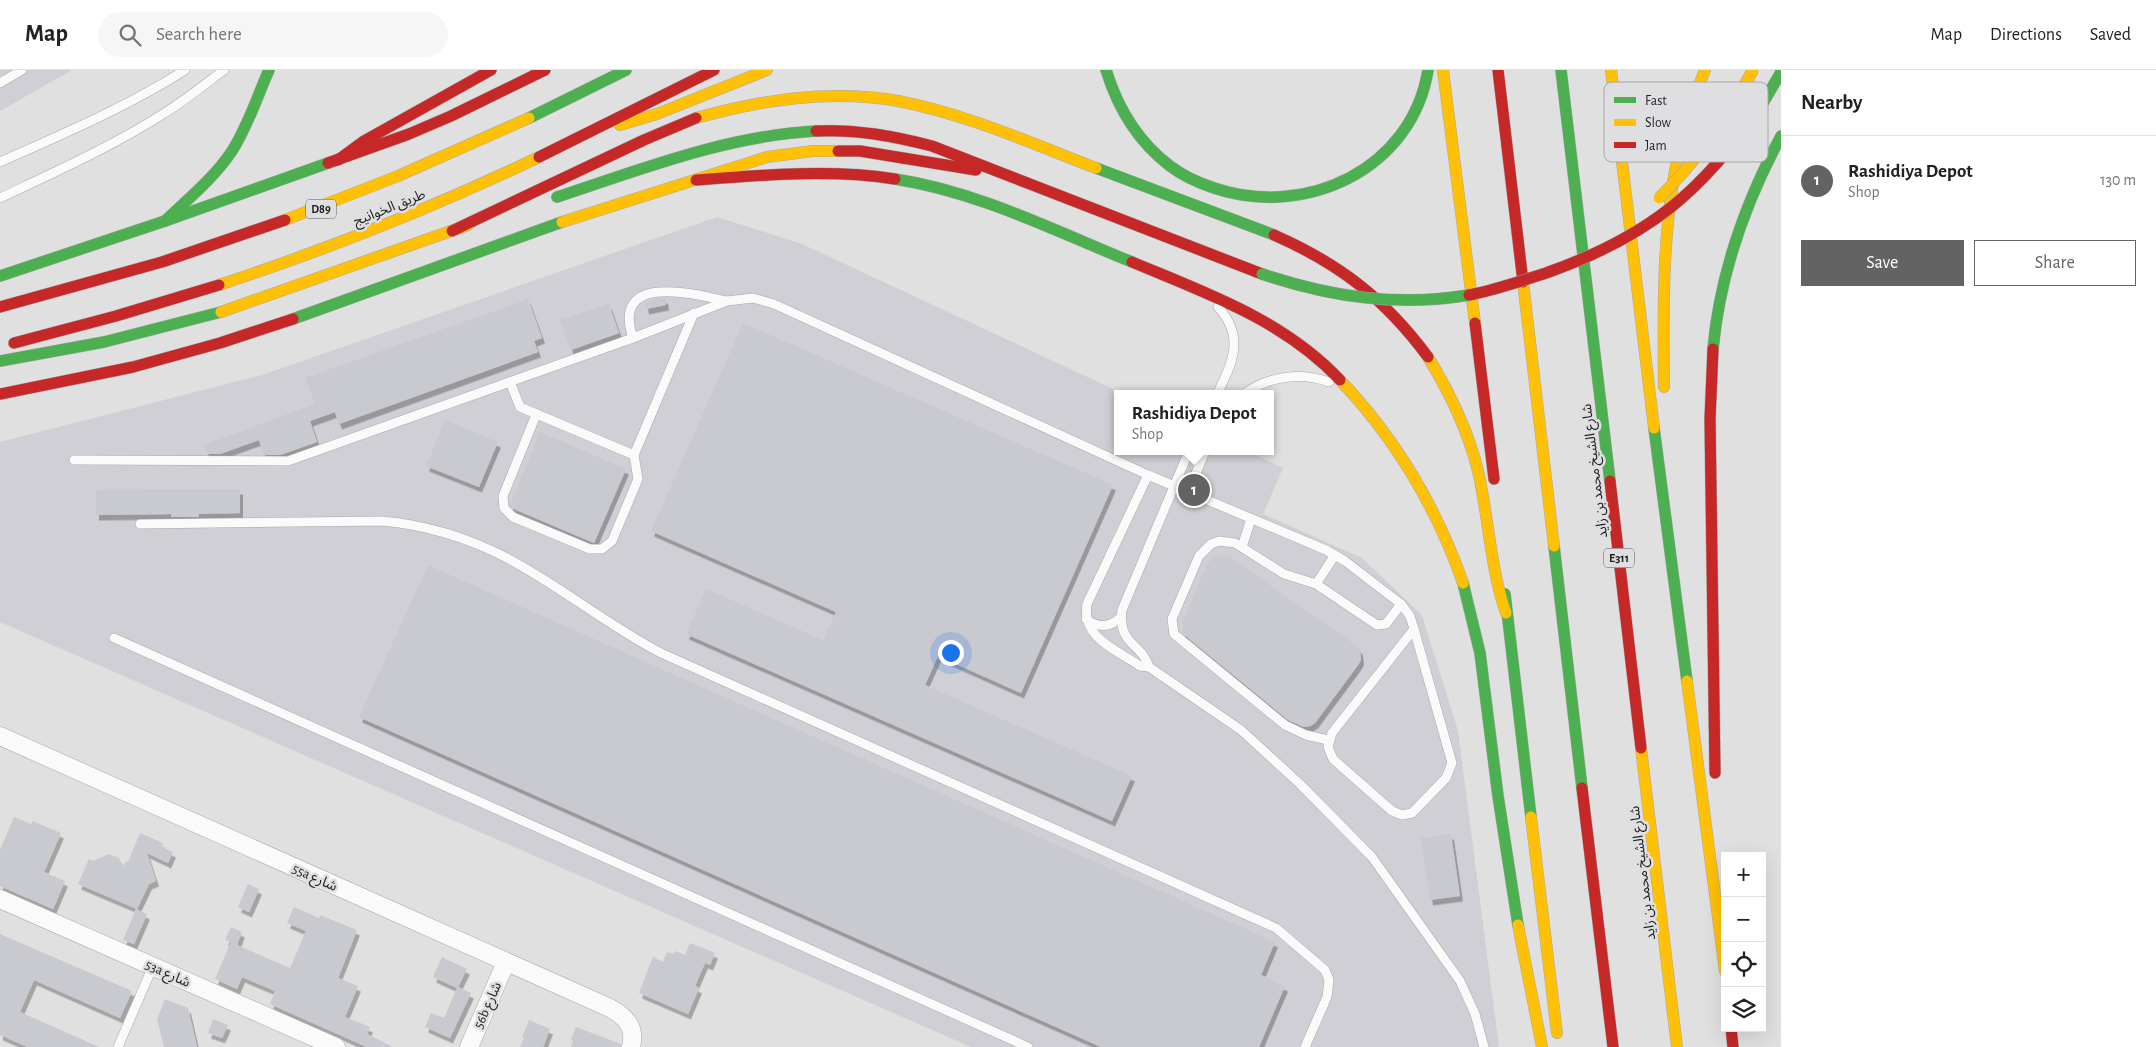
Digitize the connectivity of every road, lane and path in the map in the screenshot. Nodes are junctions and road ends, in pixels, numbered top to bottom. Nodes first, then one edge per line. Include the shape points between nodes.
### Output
1 (22, 70) edge
2 (185, 70) edge
3 (224, 70) edge
4 (269, 70) edge
5 (491, 70) edge
6 (545, 70) edge
7 (626, 70) edge
8 (714, 70) edge
9 (767, 70) edge
10 (1106, 70) edge
11 (1428, 70) edge
12 (1443, 70) edge
13 (1498, 70) edge
14 (1561, 70) edge
15 (1705, 70) edge
16 (1753, 70) edge
17 (1781, 72) edge
18 (1701, 82) edge
19 (1746, 82) edge
20 (0, 83) edge
21 (1768, 95) edge
22 (596, 129) junction
23 (1781, 136) edge
24 (338, 160) junction
25 (0, 162) edge
26 (1622, 162) edge
27 (1678, 162) edge
28 (1693, 162) edge
29 (1720, 162) edge
30 (1011, 176) junction
31 (696, 180) junction
32 (0, 198) edge
33 (1650, 206) dead end
34 (1638, 216) dead end
35 (165, 221) junction
36 (452, 231) junction
37 (0, 276) edge
38 (1536, 276) junction
39 (1192, 288) junction
40 (726, 301) junction
41 (0, 307) edge
42 (694, 313) junction
43 (633, 338) junction
44 (0, 346) edge
45 (0, 361) edge
46 (510, 382) junction
47 (1220, 390) edge
48 (1252, 390) edge
49 (0, 394) edge
50 (1356, 397) junction
51 (1665, 402) dead end
52 (536, 415) junction
53 (1667, 441) dead end
54 (634, 455) junction
55 (1187, 455) edge
56 (1203, 455) edge
57 (74, 460) dead end
58 (1148, 475) junction
59 (1174, 486) junction
60 (1188, 492) junction
61 (1496, 494) dead end
62 (1498, 512) dead end
63 (1251, 519) junction
64 (140, 524) dead end
65 (1242, 546) junction
66 (1335, 555) junction
67 (1316, 584) junction
68 (1401, 604) junction
69 (1678, 605) junction
70 (1506, 613) junction
71 (1122, 617) junction
72 (1086, 619) junction
73 (1414, 629) junction
74 (114, 638) dead end
75 (1150, 667) junction
76 (0, 736) edge
77 (1328, 740) junction
78 (1716, 780) dead end
79 (1716, 810) dead end
80 (0, 899) edge
81 (1717, 900) junction
82 (1722, 942) edge
83 (506, 962) junction
84 (153, 966) junction
85 (1731, 1032) edge
86 (118, 1047) edge
87 (336, 1047) edge
88 (469, 1047) edge
89 (631, 1047) edge
90 (1028, 1047) edge
91 (1305, 1047) edge
92 (1484, 1047) edge
93 (1542, 1047) edge
94 (1558, 1047) edge
95 (1613, 1047) edge
96 (1677, 1047) edge
97 (1733, 1047) edge

1 - 20 lane
2 - 25 lane via 134,100
3 - 32 lane via 126,136
4 - 35 main road via 251,116 232,151
5 - 24 main road via 364,141
6 - 24 main road via 451,116
7 - 41 main road, طريق الخوانيج / D89 via 455,153 318,210 151,266
8 - 22 main road, طريق الخوانيج
9 - 22 main road via 657,114
10 - 11 main road via 1126,119 1146,146 1172,168 1219,191 1274,198 1328,188 1360,173 1374,162 1409,124 1423,95
12 - 61 main road
13 - 95 main road
14 - 96 main road, شارع الشيخ محمد بن زايد / E311
15 - 18 main road
16 - 19 main road, bridge
17 - 21 main road, bridge
22 - 44 main road, طريق الخوانيج via 477,186 284,263 148,307
23 - 78 main road via 1756,186 1732,252 1712,353
24 - 35 main road
26 - 69 main road
27 - 51 main road via 1671,198 1664,304
28 - 33 main road, bridge
29 - 38 main road, bridge via 1667,212 1632,236 1576,263
30 - 31 main road via 883,154 836,150 767,158
30 - 36 main road via 904,136 814,129 725,144
30 - 38 main road, bridge via 1262,274 1329,294 1364,300 1434,300 1469,296
31 - 39 main road via 817,173 916,182 980,200
31 - 49 main road via 529,233 328,308 220,343 133,367
34 - 38 main road, bridge via 1614,236
35 - 37 main road
36 - 45 main road via 223,311 104,342
36 - 70 main road via 670,128 723,110 778,100 838,96 897,101 955,115 1281,238 1340,269 1374,295 1403,324 1429,358 1467,432 1478,473 1493,569
39 - 47 lane via 1213,301 1228,320 1232,332 1234,355
39 - 50 main road via 1232,304 1276,328 1324,364
40 - 42 lane
40 - 43 lane via 667,291 640,296 628,314
40 - 58 lane via 753,298 774,304
42 - 43 lane
42 - 54 lane
43 - 46 lane
46 - 52 lane via 520,408
46 - 57 lane via 288,461
48 - 50 lane via 1269,381 1307,376 1333,383
50 - 93 main road via 1384,431 1422,490 1451,555 1471,613 1482,667 1509,870
52 - 54 lane
52 - 54 lane via 504,496 504,508 513,517 590,549 602,549 612,542 638,479
53 - 69 main road
55 - 59 lane
56 - 60 lane
58 - 59 lane
58 - 72 lane via 1086,604
59 - 60 lane
59 - 71 lane via 1125,602
60 - 63 lane
62 - 70 main road
63 - 65 lane
63 - 66 lane
64 - 91 lane via 382,521 437,530 486,548 661,653 1276,928 1325,970 1329,980 1327,997
65 - 67 lane via 1284,574
65 - 77 lane via 1219,542 1204,549 1172,619 1174,634 1285,725 1306,735
66 - 67 lane
66 - 68 lane
67 - 68 lane via 1377,625 1386,624
68 - 73 lane
69 - 81 main road
70 - 94 main road
71 - 72 lane via 1104,626 1097,626
71 - 75 lane via 1128,642
72 - 75 lane via 1096,637 1140,666
73 - 77 lane
73 - 77 lane via 1451,757 1451,768 1446,778 1412,813 1397,814 1333,759
74 - 90 lane
75 - 92 lane via 1241,730 1372,857 1460,982 1475,1014
76 - 83 street, 55a شارع
79 - 81 main road
80 - 84 street, 53a شارع
81 - 82 main road
83 - 88 street, 56b شارع
83 - 89 street, 55a شارع via 623,1016 633,1036
84 - 86 lane
84 - 87 street, 53a شارع
85 - 97 main road

